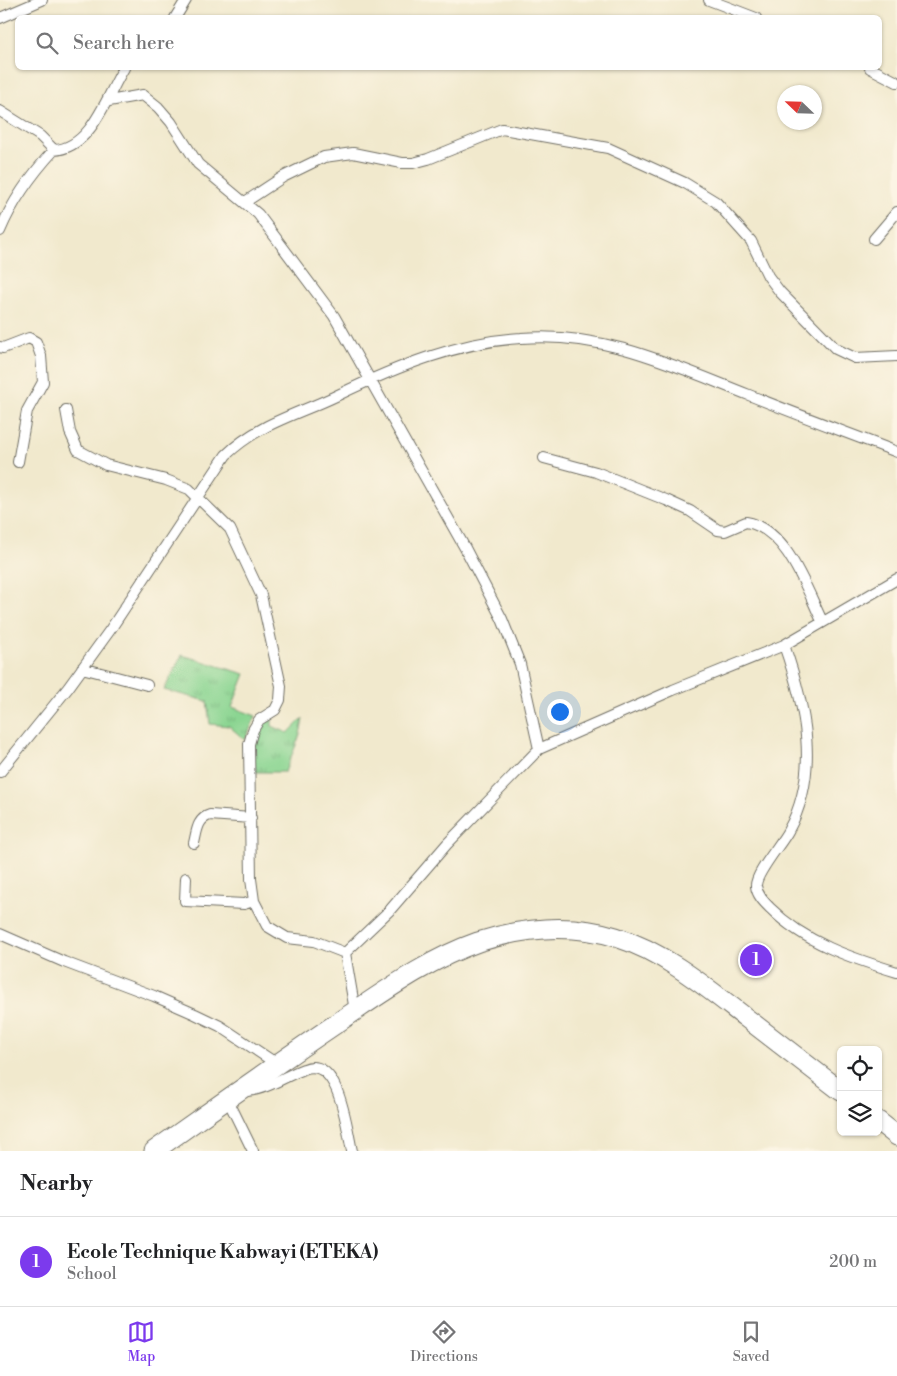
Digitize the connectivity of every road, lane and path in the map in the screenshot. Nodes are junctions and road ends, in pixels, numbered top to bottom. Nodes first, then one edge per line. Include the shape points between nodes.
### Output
1 (42, 0) edge
2 (186, 0) edge
3 (709, 0) edge
4 (177, 15) edge
5 (748, 15) edge
6 (0, 18) edge
7 (123, 70) edge
8 (874, 70) edge
9 (897, 82) edge
10 (109, 101) junction
11 (0, 111) edge
12 (54, 150) junction
13 (245, 202) junction
14 (897, 212) edge
15 (0, 231) edge
16 (874, 240) dead end
17 (0, 347) edge
18 (897, 356) edge
19 (370, 380) junction
20 (66, 410) dead end
21 (897, 452) edge
22 (544, 458) dead end
23 (18, 462) dead end
24 (199, 496) junction
25 (897, 579) edge
26 (822, 620) junction
27 (784, 644) junction
28 (82, 668) junction
29 (146, 685) dead end
30 (539, 749) junction
31 (0, 772) edge
32 (251, 818) junction
33 (194, 843) dead end
34 (186, 878) dead end
35 (254, 901) junction
36 (0, 934) edge
37 (345, 953) junction
38 (897, 972) edge
39 (355, 1011) junction
40 (277, 1064) junction
41 (837, 1088) edge
42 (234, 1096) junction
43 (882, 1124) edge
44 (897, 1136) edge
45 (154, 1151) edge
46 (253, 1151) edge
47 (352, 1151) edge

1 - 6 street
2 - 4 street
3 - 5 street
7 - 10 street
8 - 9 street
10 - 12 street via 72,145 64,150
10 - 13 street via 136,96 150,98 171,122 198,164
11 - 12 street via 40,136
12 - 15 street via 23,187
13 - 18 street via 283,177 324,157 353,152 413,163 502,129 608,148 685,183 716,202 751,240 768,276 780,292 836,349 855,358
13 - 19 street via 258,214 334,316
14 - 16 street
17 - 23 street via 29,338 36,342 41,356 43,382 27,411
19 - 21 street via 414,362 485,343 521,338 603,342 655,357
19 - 24 street via 278,419 245,438 226,455
19 - 30 street via 502,619 520,664
20 - 24 street via 78,450 88,457 106,465 166,480
22 - 26 street via 596,472 673,503 718,530 725,531 746,522 767,529 800,574
24 - 28 street
24 - 32 street via 230,529 254,578 261,595 280,686 280,700 275,710 259,720 249,744
25 - 26 street
26 - 27 street
27 - 30 street
27 - 38 street via 797,684 808,765 798,811 760,873 756,882 758,893 782,920 805,937
28 - 29 street
28 - 31 street
30 - 37 street via 422,871 390,910
32 - 33 street via 204,817
32 - 35 street
34 - 35 street via 185,901 244,904
35 - 37 street via 267,926 287,938 314,942
36 - 40 street via 195,1014 220,1026
37 - 39 street
39 - 40 highway
39 - 41 highway via 408,977 478,942 547,928 596,932 637,945 689,975
40 - 42 highway
42 - 45 highway
42 - 46 street
42 - 47 street via 267,1086 306,1068 318,1067 330,1076 336,1090
43 - 44 highway

